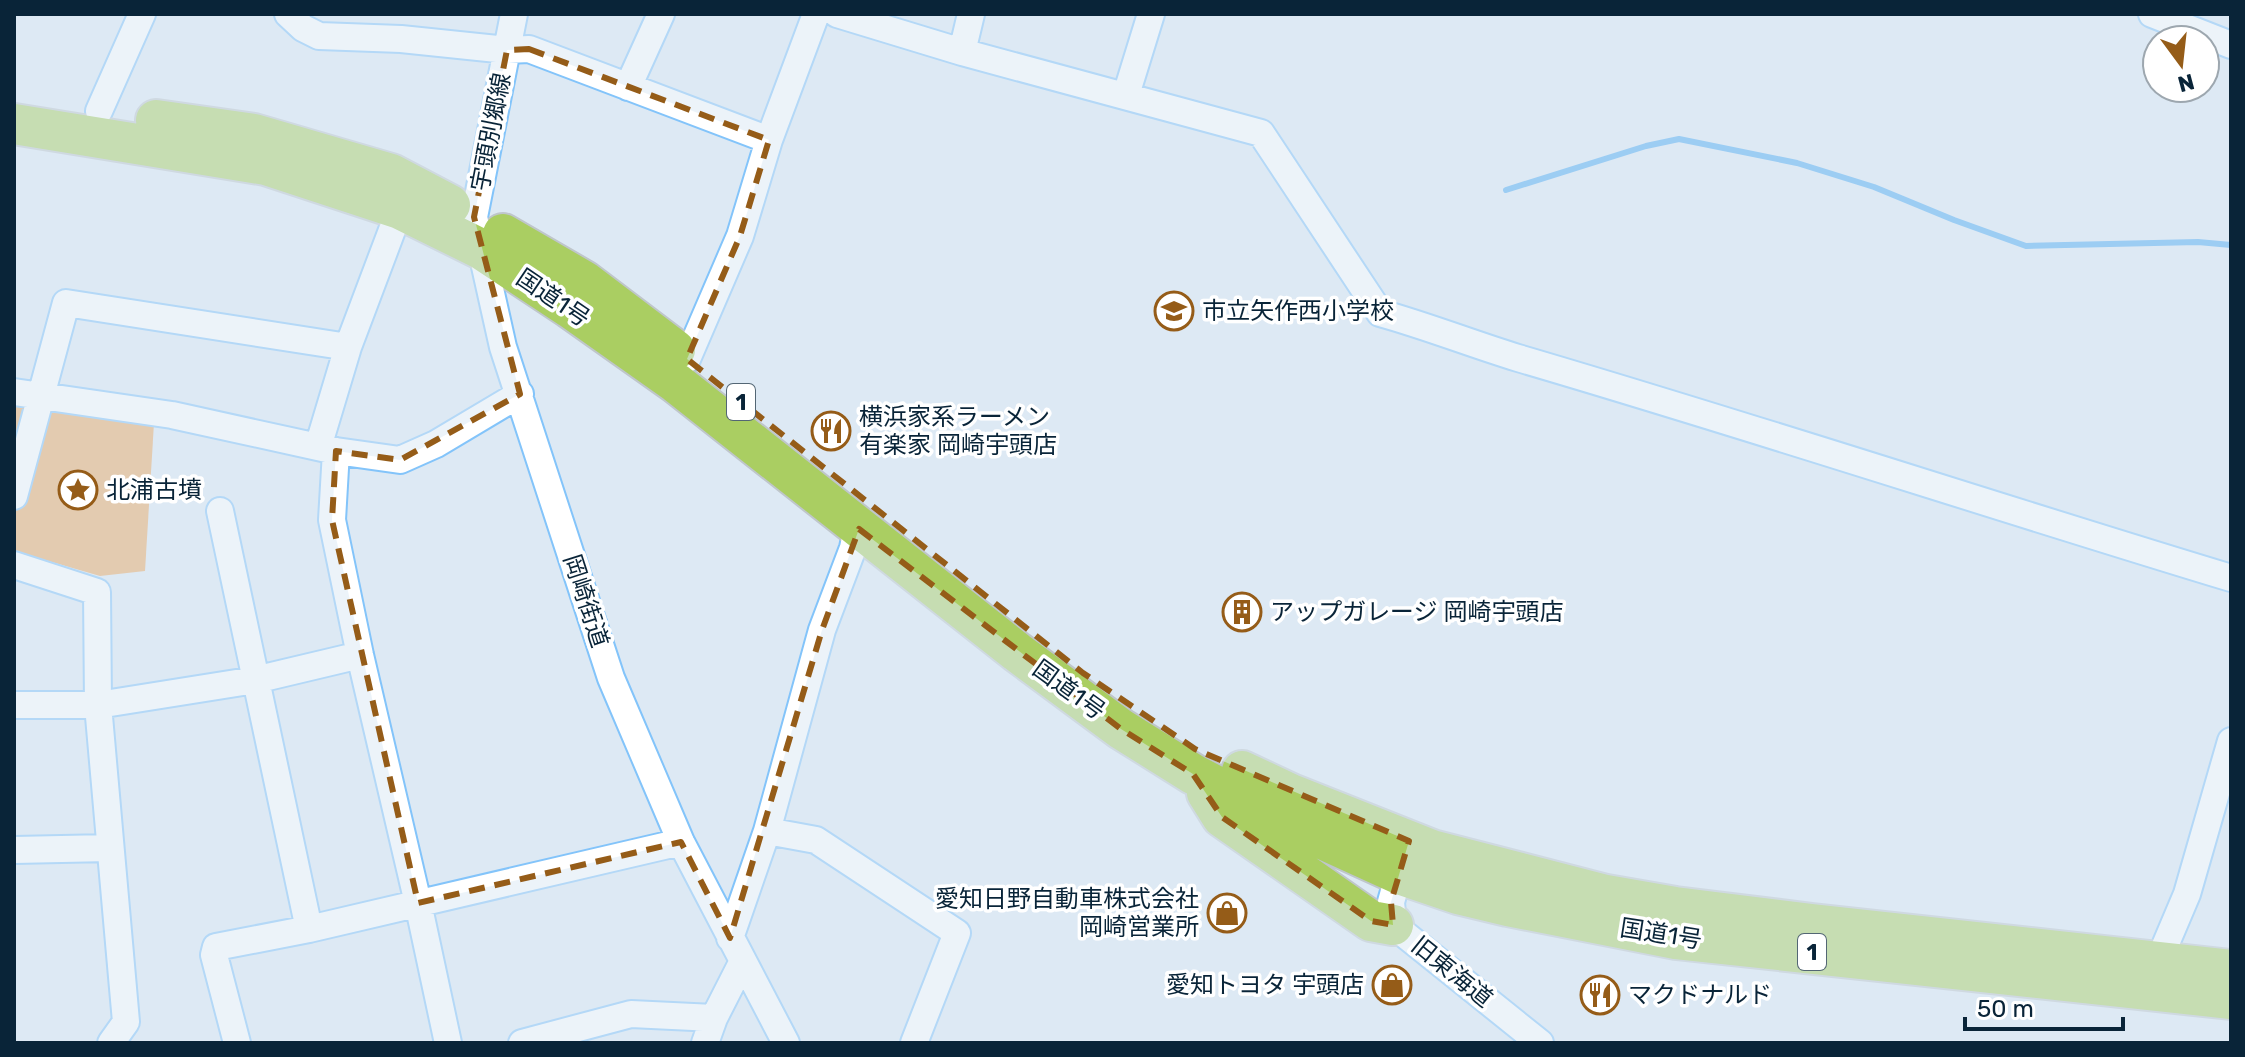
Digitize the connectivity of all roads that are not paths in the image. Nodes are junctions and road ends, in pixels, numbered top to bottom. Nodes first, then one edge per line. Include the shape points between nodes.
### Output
1 (142, 14) edge
2 (288, 14) edge
3 (514, 14) edge
4 (661, 14) edge
5 (816, 14) edge
6 (837, 14) edge
7 (971, 14) edge
8 (1151, 14) edge
9 (2152, 14) edge
10 (2231, 45) edge
11 (507, 50) junction
12 (962, 52) junction
13 (628, 87) junction
14 (1126, 95) junction
15 (14, 98) edge
16 (99, 111) junction
17 (14, 124) edge
18 (769, 140) junction
19 (400, 209) junction
20 (477, 233) junction
21 (348, 347) junction
22 (687, 359) junction
23 (14, 392) edge
24 (520, 394) junction
25 (41, 397) junction
26 (327, 449) junction
27 (14, 496) edge
28 (220, 511) dead end
29 (857, 528) junction
30 (14, 565) edge
31 (2231, 578) edge
32 (360, 655) junction
33 (255, 680) junction
34 (14, 705) edge
35 (98, 705) junction
36 (2231, 741) edge
37 (1193, 774) junction
38 (767, 831) junction
39 (681, 842) junction
40 (109, 848) junction
41 (14, 850) edge
42 (1404, 857) junction
43 (418, 903) junction
44 (1393, 925) junction
45 (309, 929) junction
46 (737, 949) junction
47 (2159, 960) junction
48 (2231, 970) edge
49 (2231, 999) edge
50 (714, 1018) junction
51 (111, 1043) edge
52 (237, 1043) edge
53 (448, 1043) edge
54 (522, 1043) edge
55 (705, 1043) edge
56 (786, 1043) edge
57 (914, 1043) edge
58 (1540, 1043) edge

1 - 16 street
2 - 11 street via 319,36
3 - 11 street, 宇頭別郷線
4 - 13 street
5 - 18 street
6 - 12 street
7 - 12 street
8 - 14 street
9 - 10 street
11 - 13 street via 529,49
11 - 20 street, 宇頭別郷線
12 - 14 street
13 - 18 street
14 - 31 street via 1261,133 1380,313
15 - 16 highway, 国道1号 / 1
16 - 20 highway, 国道1号 / 1 via 254,134 391,174
17 - 19 highway, 国道1号 / 1 via 266,165
18 - 22 street via 740,236
19 - 20 highway, 国道1号 / 1
19 - 21 street
20 - 22 highway, 国道1号 / 1 via 584,281
20 - 24 street, 岡崎街道 via 503,347
20 - 29 highway, 国道1号 / 1
21 - 25 street via 66,303
21 - 26 street
22 - 42 highway, 国道1号 / 1 via 1083,673 1195,749 1291,794
23 - 25 street
24 - 26 street via 400,460
24 - 39 street, 岡崎街道 via 611,678
25 - 26 street via 172,415
25 - 27 street
26 - 32 street via 332,520
28 - 33 street
29 - 37 highway, 国道1号 / 1 via 1121,729
29 - 38 street via 822,630
30 - 35 street via 97,592
32 - 33 street
32 - 43 street
33 - 35 street
33 - 45 street
34 - 35 street
35 - 40 street
36 - 47 street via 2187,894
37 - 42 highway, 国道1号 / 1 via 1285,822
37 - 44 highway via 1222,817 1371,921
38 - 46 street
38 - 57 street via 816,840 957,933
39 - 43 street
39 - 46 street, 岡崎街道
40 - 41 street
40 - 51 street via 126,1022
42 - 44 street, 旧東海道 via 1391,902
42 - 47 highway, 国道1号 / 1 via 1432,850 1606,895 1675,907
42 - 49 highway, 国道1号 / 1 via 1458,894 1676,939
43 - 45 street
43 - 53 street
44 - 58 street, 旧東海道
45 - 52 street via 216,947
46 - 50 street
46 - 56 street, 岡崎街道
47 - 48 highway, 国道1号 / 1
50 - 54 street via 631,1014
50 - 55 street

